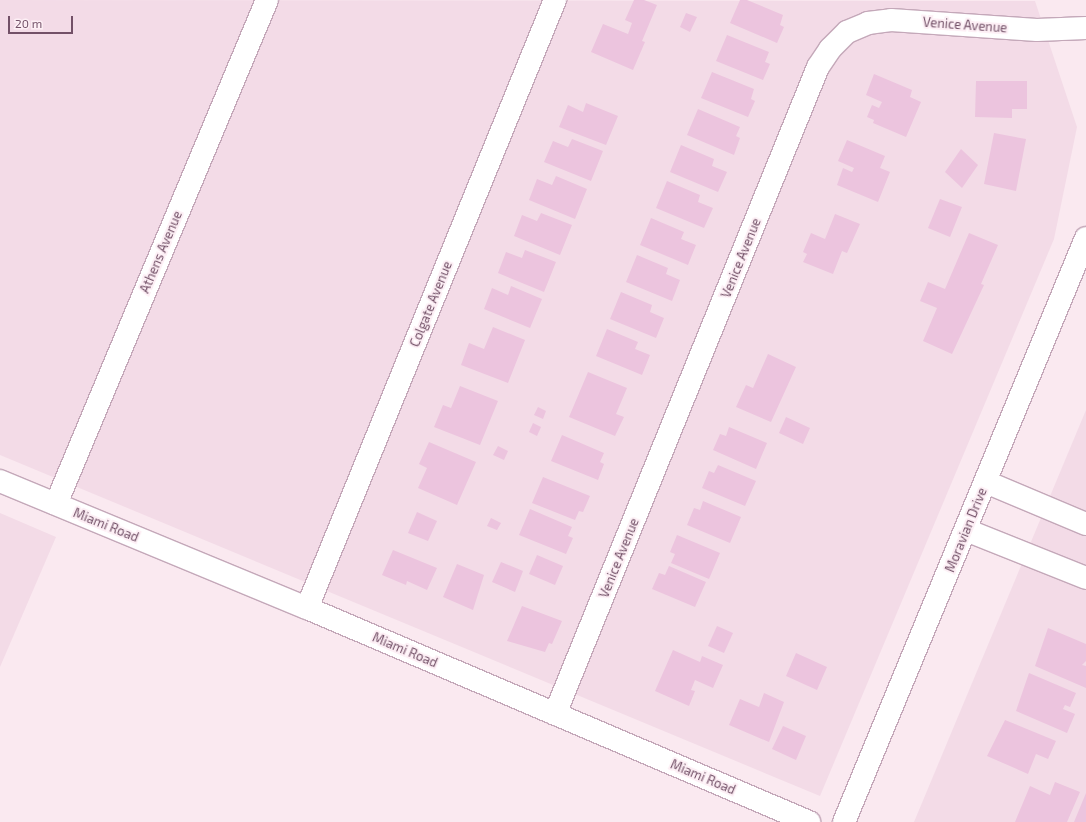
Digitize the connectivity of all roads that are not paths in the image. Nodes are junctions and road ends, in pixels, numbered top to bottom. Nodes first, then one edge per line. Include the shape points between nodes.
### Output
1 (267, 0) edge
2 (555, 0) edge
3 (1086, 28) edge
4 (1086, 238) edge
5 (0, 481) edge
6 (986, 482) junction
7 (56, 504) junction
8 (1086, 524) edge
9 (966, 530) junction
10 (1086, 578) edge
11 (307, 608) junction
12 (555, 714) junction
13 (809, 822) edge
14 (844, 822) edge

1 - 7 street, Athens Avenue
2 - 11 street, Colgate Avenue
3 - 12 street, Venice Avenue via 1036,30 891,20 868,23 847,32 830,49 815,74
4 - 6 street, Moravian Drive
5 - 7 street, Miami Road
6 - 8 street
6 - 9 street, Moravian Drive
7 - 11 street, Miami Road
9 - 10 street
9 - 14 street, Moravian Drive
11 - 12 street, Miami Road
12 - 13 street, Miami Road

